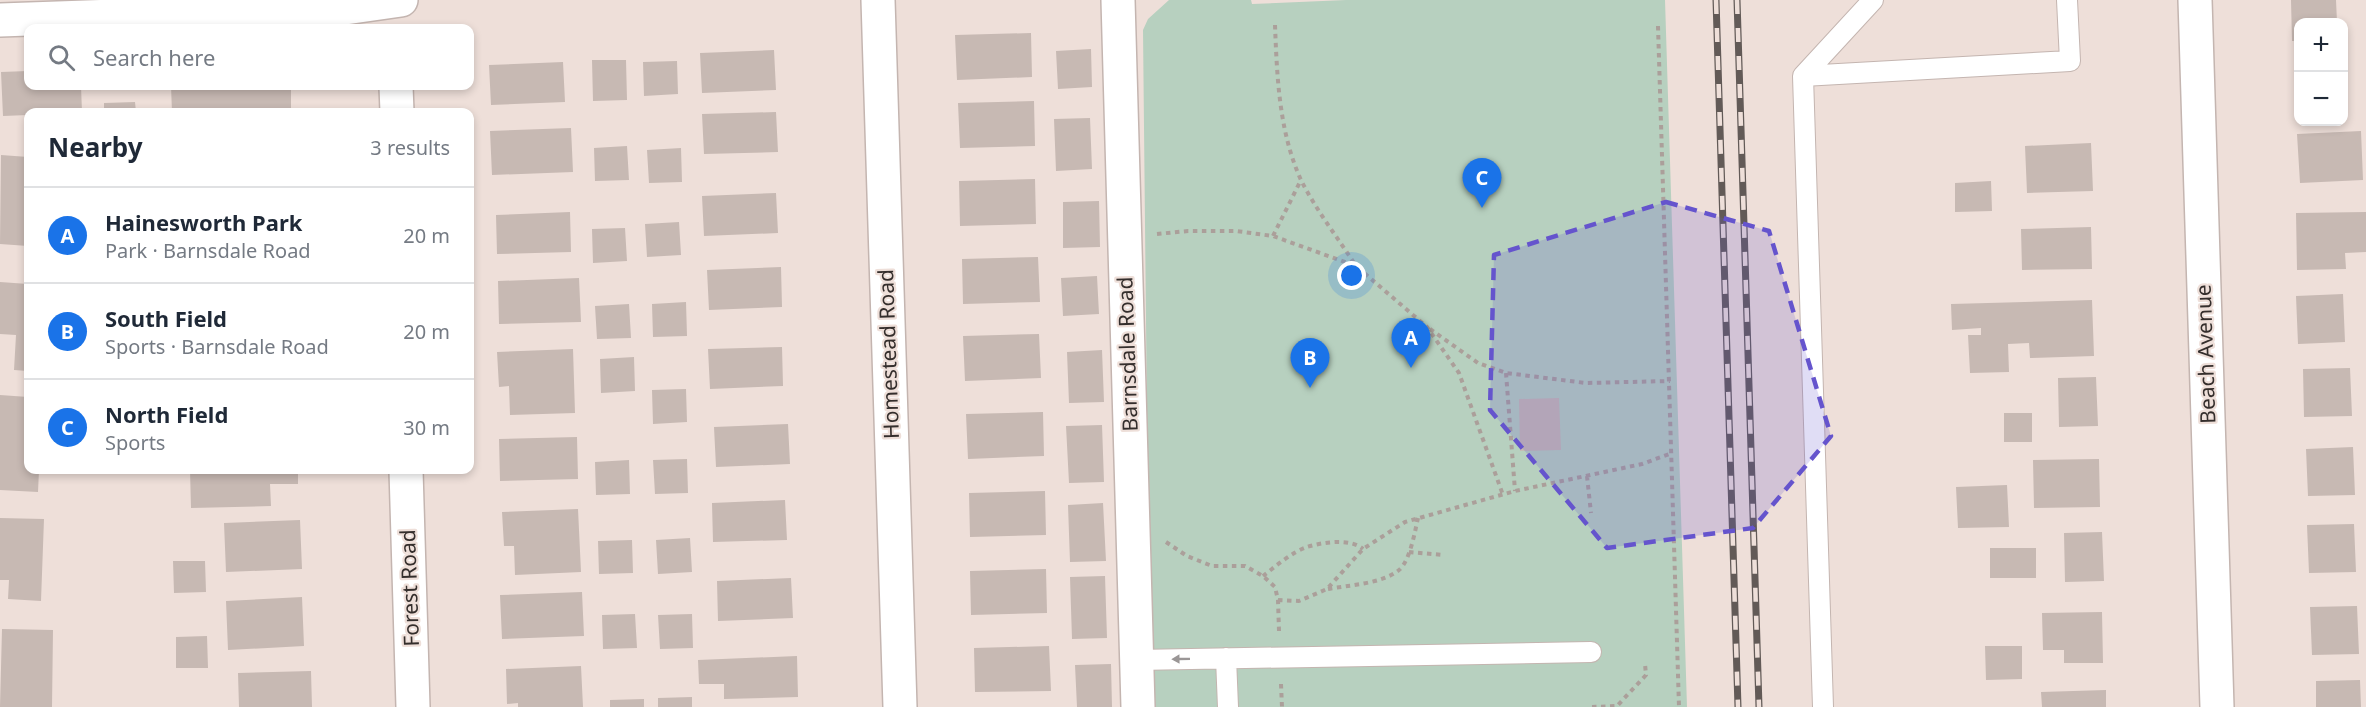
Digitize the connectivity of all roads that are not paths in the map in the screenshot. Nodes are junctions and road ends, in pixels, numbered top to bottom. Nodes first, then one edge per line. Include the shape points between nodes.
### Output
1 (878, 0) edge
2 (1118, 0) edge
3 (1873, 0) edge
4 (2067, 0) edge
5 (2194, 0) edge
6 (395, 8) edge
7 (0, 20) edge
8 (1803, 75) junction
9 (396, 90) edge
10 (397, 108) edge
11 (406, 474) edge
12 (1592, 652) dead end
13 (1226, 658) junction
14 (1137, 660) junction
15 (413, 707) edge
16 (900, 707) edge
17 (1138, 707) edge
18 (1228, 707) edge
19 (1823, 707) edge
20 (2217, 707) edge

1 - 16 street, Homestead Road
2 - 14 street, Barnsdale Road
3 - 8 lane
4 - 8 lane via 2070,61
5 - 20 street, Beach Avenue
6 - 7 street
8 - 19 lane
9 - 10 street
11 - 15 street, Forest Road
12 - 13 lane
13 -> 14 lane
13 - 18 lane
14 - 17 street, Barnsdale Road

